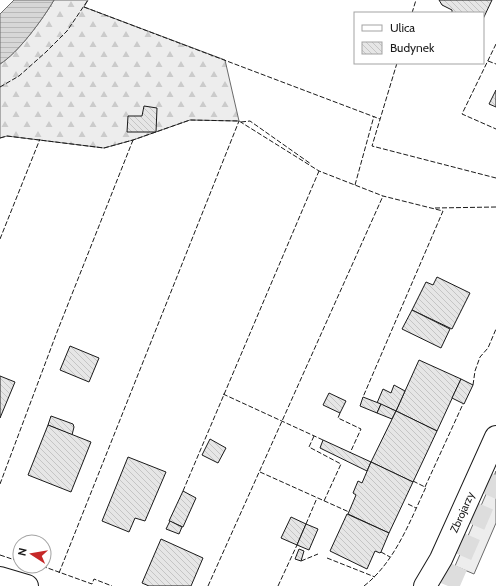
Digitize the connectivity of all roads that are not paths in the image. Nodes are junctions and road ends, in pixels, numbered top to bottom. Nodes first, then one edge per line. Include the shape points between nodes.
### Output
1 (496, 438) edge
2 (0, 578) edge
3 (27, 586) edge
4 (425, 586) edge

1 - 4 street, Zbrojarzy via 441,559
2 - 3 street

